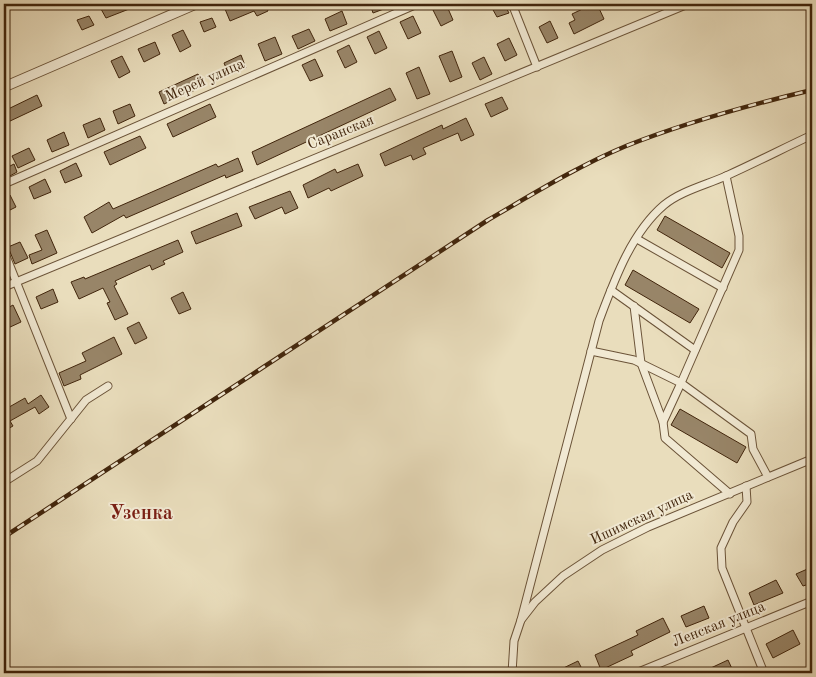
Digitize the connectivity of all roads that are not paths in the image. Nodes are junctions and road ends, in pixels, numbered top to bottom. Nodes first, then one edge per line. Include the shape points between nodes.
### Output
1 (196, 4) edge
2 (417, 4) edge
3 (512, 4) edge
4 (688, 4) edge
5 (537, 67) junction
6 (4, 86) edge
7 (812, 135) edge
8 (726, 176) junction
9 (4, 184) edge
10 (638, 238) junction
11 (4, 251) edge
12 (16, 282) junction
13 (4, 287) edge
14 (723, 288) junction
15 (611, 290) junction
16 (634, 306) junction
17 (696, 350) junction
18 (591, 352) junction
19 (641, 363) junction
20 (681, 383) junction
21 (108, 386) dead end
22 (71, 419) junction
23 (663, 422) junction
24 (812, 459) edge
25 (768, 477) junction
26 (4, 482) edge
27 (746, 486) junction
28 (730, 494) junction
29 (812, 601) edge
30 (521, 620) junction
31 (746, 629) junction
32 (512, 673) edge
33 (636, 673) edge
34 (764, 673) edge

1 - 6 street
2 - 9 street, Мерей улица
3 - 5 street
4 - 5 street, Саранская
5 - 12 street, Саранская
7 - 8 street
8 - 10 street via 681,194 664,205
8 - 14 street via 739,244 734,266
10 - 14 street
10 - 15 street
11 - 12 street
12 - 13 street, Саранская
12 - 22 street
14 - 17 street
15 - 16 street
15 - 18 street
16 - 17 street
16 - 19 street
17 - 20 street
18 - 19 street
18 - 30 street
19 - 20 street
19 - 23 street
20 - 23 street
20 - 25 street via 750,434 753,449
21 - 22 street via 86,400
22 - 26 street via 37,461
23 - 28 street via 665,438
24 - 25 street, Ишимская улица
25 - 27 street, Ишимская улица
27 - 28 street, Ишимская улица
27 - 31 street via 747,502 721,548 722,568
28 - 30 street, Ишимская улица via 648,527 602,550 563,576
29 - 31 street, Ленская улица
30 - 32 street, Ишимская улица via 514,641
31 - 33 street, Ленская улица
31 - 34 street

